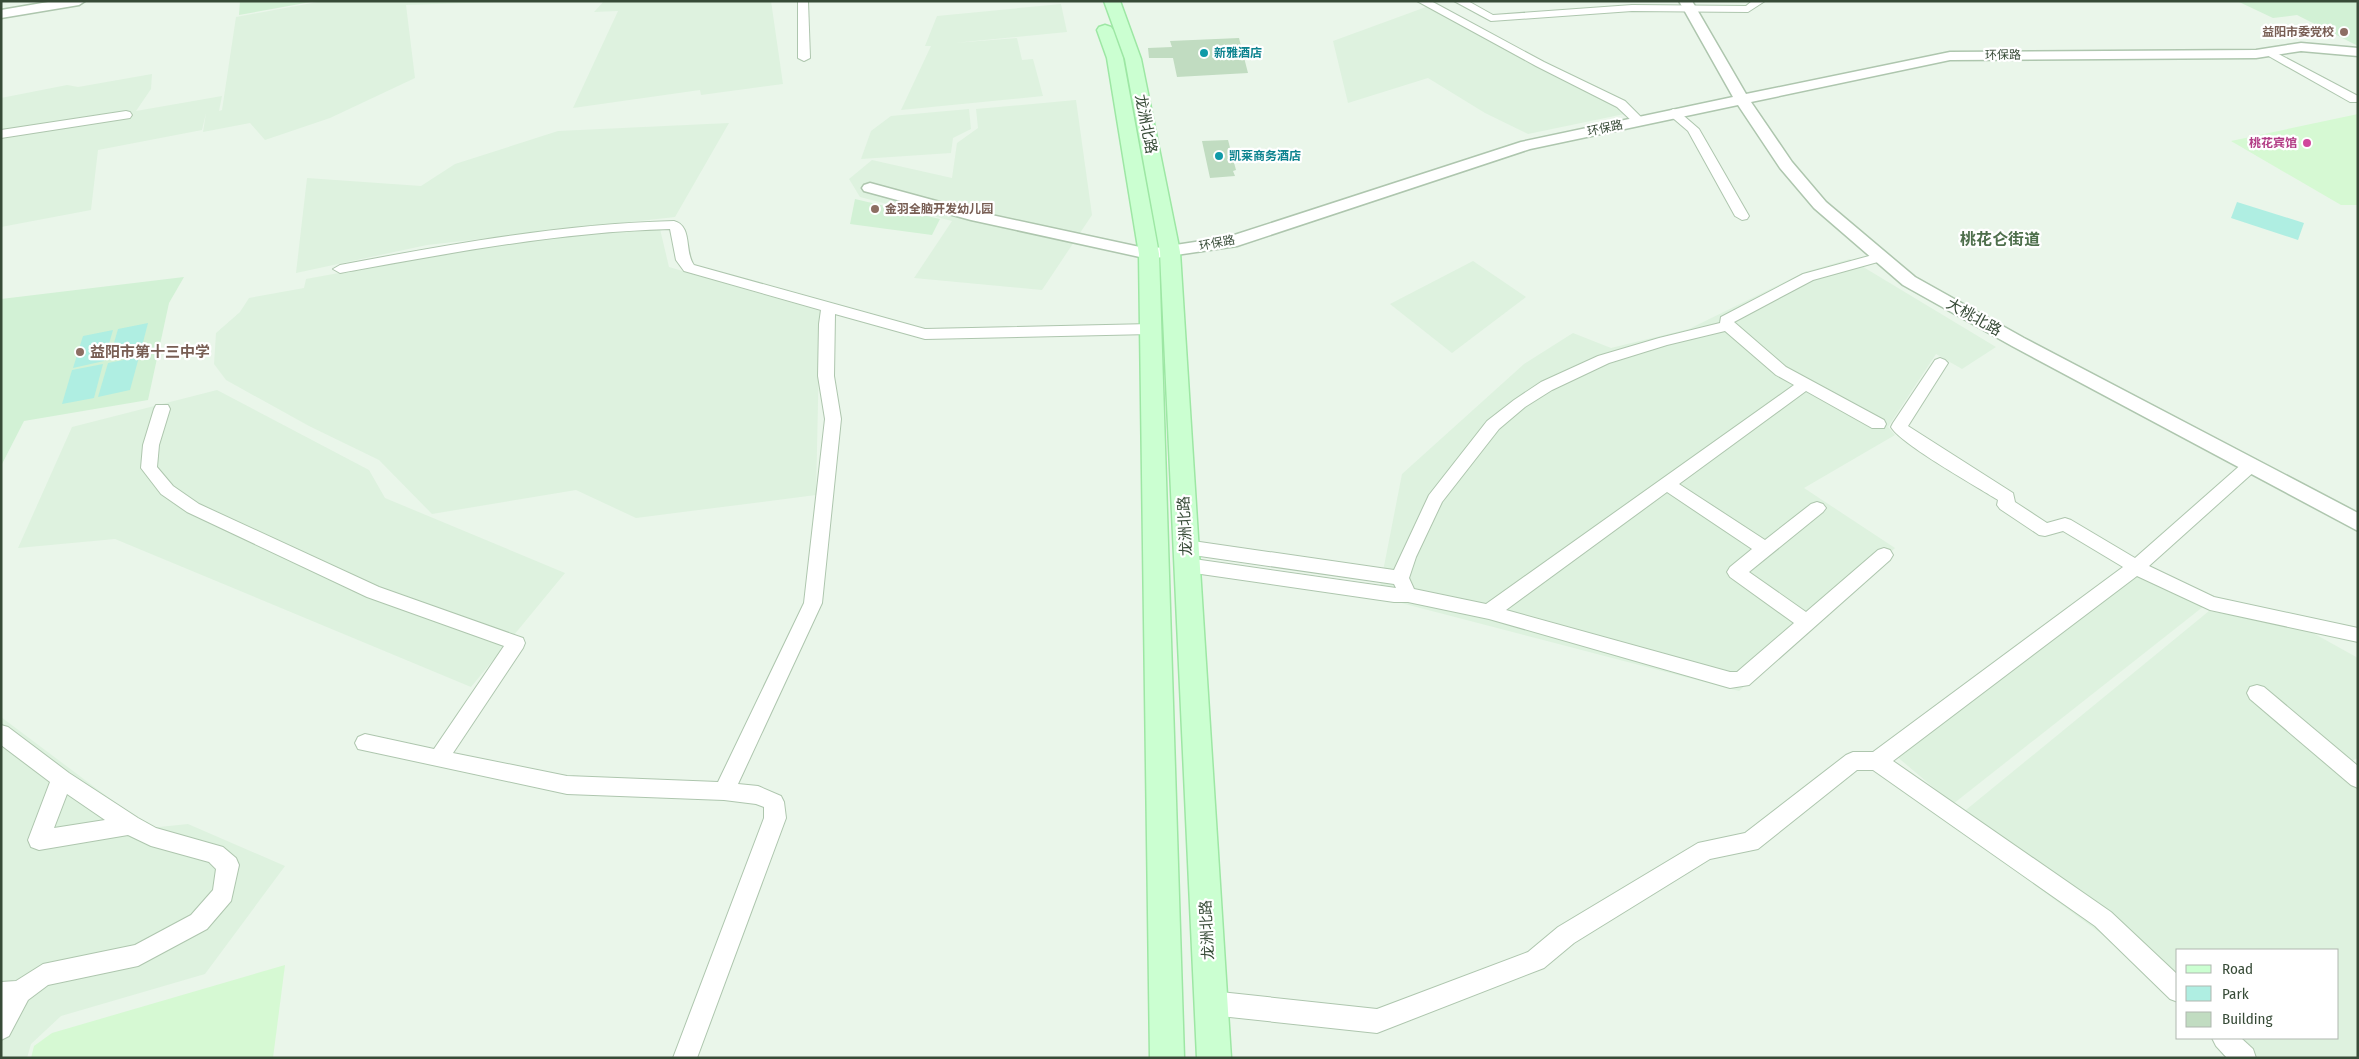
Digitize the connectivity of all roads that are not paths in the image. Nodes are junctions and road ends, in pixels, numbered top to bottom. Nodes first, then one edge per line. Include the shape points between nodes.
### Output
1 (79, 1) edge
2 (803, 1) edge
3 (1096, 1) edge
4 (1112, 1) edge
5 (1422, 1) edge
6 (1459, 1) edge
7 (1760, 1) edge
8 (1687, 5) edge
9 (1, 14) edge
10 (2268, 52) junction
11 (2358, 52) edge
12 (804, 58) dead end
13 (1742, 99) junction
14 (2354, 99) dead end
15 (1673, 113) junction
16 (126, 115) dead end
17 (1639, 121) junction
18 (1, 134) edge
19 (870, 188) dead end
20 (1742, 216) dead end
21 (1160, 253) junction
22 (1880, 257) junction
23 (340, 269) dead end
24 (829, 308) junction
25 (1728, 326) junction
26 (1151, 329) junction
27 (1940, 363) dead end
28 (1804, 385) junction
29 (162, 409) dead end
30 (1878, 424) dead end
31 (2250, 466) junction
32 (1667, 484) junction
33 (1817, 508) dead end
34 (2358, 524) edge
35 (1765, 549) junction
36 (1884, 555) dead end
37 (1187, 556) junction
38 (2136, 567) junction
39 (1400, 578) junction
40 (1408, 595) junction
41 (1489, 612) junction
42 (1807, 622) junction
43 (2357, 635) edge
44 (2258, 693) dead end
45 (1, 733) edge
46 (365, 743) dead end
47 (438, 759) junction
48 (1877, 761) junction
49 (62, 779) junction
50 (2358, 779) edge
51 (724, 790) junction
52 (130, 825) junction
53 (2176, 989) edge
54 (11, 992) edge
55 (1211, 1003) junction
56 (1, 1028) edge
57 (2225, 1039) edge
58 (685, 1058) edge
59 (1167, 1058) edge
60 (1214, 1058) edge
61 (2244, 1058) edge

1 - 9 street
2 - 12 street
3 - 21 main road, 龙洲北路 via 1115,58
4 - 21 main road, 龙洲北路 via 1133,59
5 - 17 street via 1621,104
6 - 8 street via 1491,18
7 - 8 street via 1748,9
8 - 13 street, 大桃北路
10 - 11 street, 环保路 via 2301,47
10 - 13 street, 环保路 via 1950,56
10 - 14 street
13 - 15 street, 环保路
13 - 22 street, 大桃北路 via 1786,165 1820,205
15 - 17 street, 环保路
15 - 20 street via 1693,129
16 - 18 street
17 - 21 street, 环保路 via 1526,145 1231,242
19 - 21 street, 环保路 via 971,215
21 - 26 main road, 龙洲北路
21 - 37 main road, 龙洲北路
22 - 25 street via 1808,277 1726,320
22 - 31 street, 大桃北路 via 1909,281
23 - 24 street via 520,237 674,225 679,230 682,260 688,268
24 - 26 street via 924,334
24 - 51 street via 826,376 833,419 813,603
25 - 28 street via 1781,371
25 - 39 street via 1630,349 1588,364 1543,386 1504,415 1435,499
26 - 59 main road, 龙洲北路
27 - 38 street via 1899,427 2007,497 2006,504 2045,530 2065,524
28 - 30 street
28 - 32 street
29 - 47 street via 151,445 149,468 166,490 193,508 373,592 516,643
31 - 34 street, 大桃北路
31 - 38 street
32 - 35 street
32 - 41 street
33 - 35 street
35 - 42 street via 1736,572
36 - 42 street
37 - 39 street
37 - 40 street
37 - 55 main road, 龙洲北路
38 - 43 street via 2210,603
38 - 48 street
39 - 40 street
40 - 41 street
41 - 42 street via 1730,680 1742,679
44 - 50 street
45 - 49 street
46 - 47 street
47 - 51 street via 566,785
48 - 53 street via 2103,919
48 - 55 street via 1853,761 1750,842 1706,850 1566,935 1536,960 1377,1021
49 - 52 street
49 - 52 street via 39,840
51 - 58 street via 758,795 774,802 775,818
52 - 54 street via 151,836 215,854 228,865 223,894 199,922 138,955 43,975
54 - 56 street
55 - 60 main road, 龙洲北路
57 - 61 street

